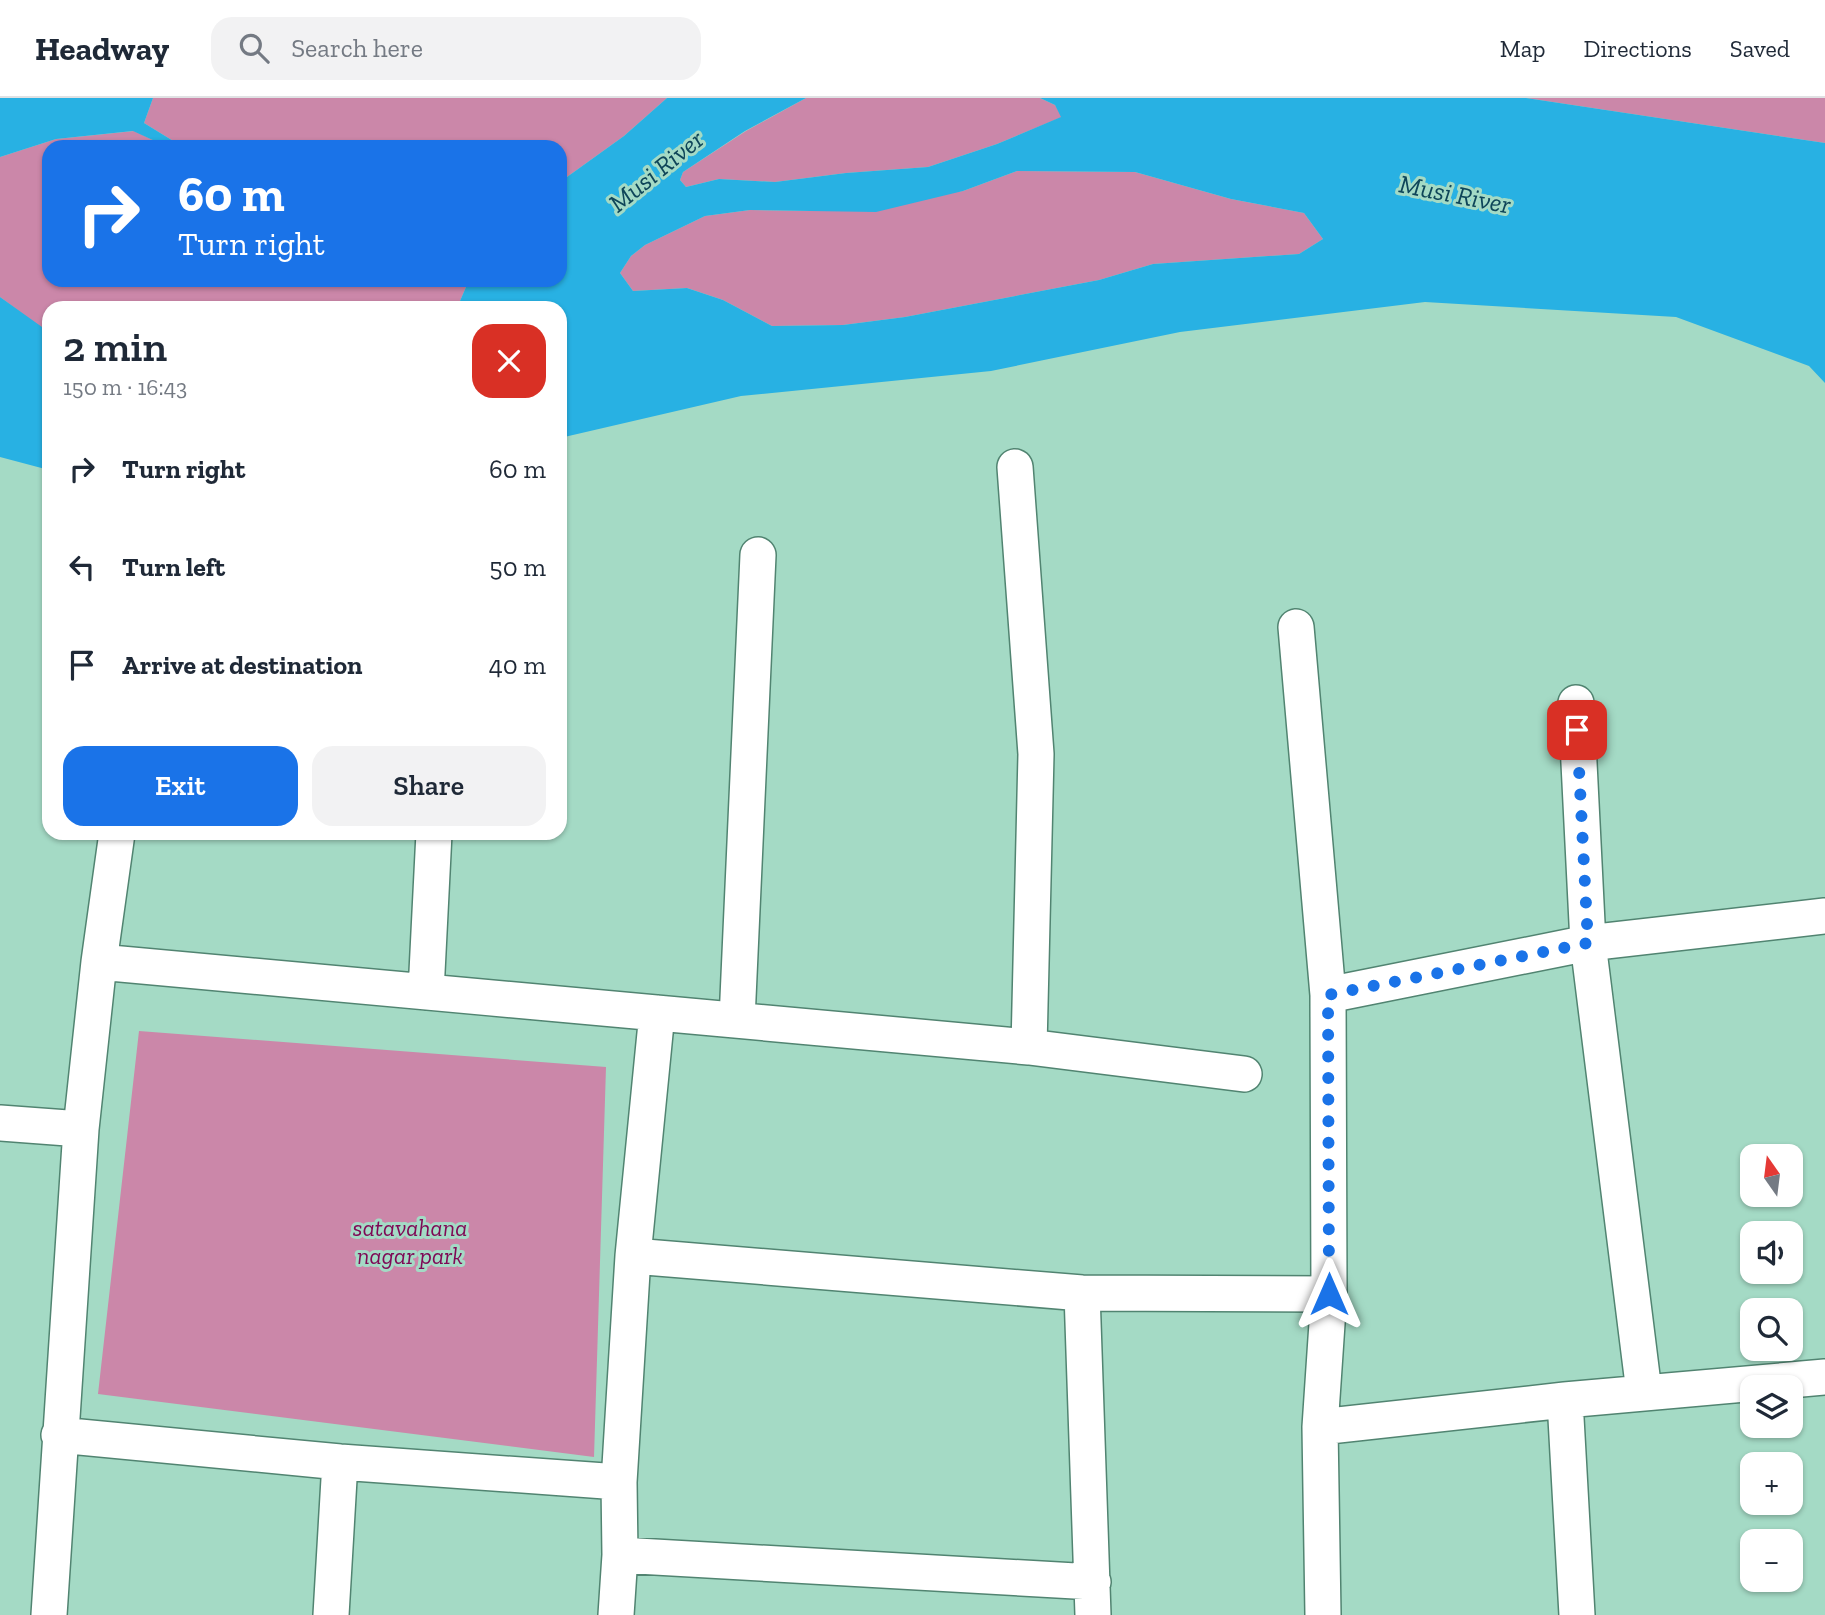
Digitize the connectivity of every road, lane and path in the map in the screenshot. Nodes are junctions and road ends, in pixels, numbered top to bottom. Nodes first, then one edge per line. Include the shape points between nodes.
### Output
1 (1015, 467) dead end
2 (758, 555) dead end
3 (1296, 627) dead end
4 (1576, 703) dead end
5 (116, 840) edge
6 (434, 840) edge
7 (1825, 916) edge
8 (1588, 943) junction
9 (99, 962) junction
10 (426, 992) junction
11 (1328, 995) junction
12 (657, 1013) junction
13 (737, 1020) junction
14 (1029, 1047) junction
15 (1244, 1074) dead end
16 (0, 1123) edge
17 (81, 1129) junction
18 (634, 1256) junction
19 (1082, 1293) junction
20 (1329, 1294) junction
21 (1825, 1377) edge
22 (1644, 1392) junction
23 (1565, 1400) junction
24 (1320, 1427) junction
25 (59, 1434) junction
26 (340, 1462) junction
27 (619, 1482) junction
28 (620, 1555) junction
29 (1093, 1599) edge
30 (49, 1615) edge
31 (331, 1615) edge
32 (616, 1615) edge
33 (1323, 1615) edge
34 (1577, 1615) edge

1 - 14 street via 1036,754
2 - 13 street
3 - 11 street
4 - 8 street
5 - 9 street
6 - 10 street
7 - 8 street
8 - 11 street
8 - 22 street
9 - 10 street
9 - 17 street
10 - 12 street
11 - 20 street
12 - 13 street
12 - 18 street
13 - 14 street
14 - 15 street
16 - 17 street
17 - 25 street
18 - 19 street
18 - 27 street
19 - 20 street
19 - 29 street
20 - 24 street
21 - 22 street
22 - 23 street
23 - 24 street
23 - 34 street
24 - 33 street
25 - 26 street
25 - 30 street
26 - 27 street
26 - 31 street
27 - 28 street
28 - 29 street
28 - 32 street

